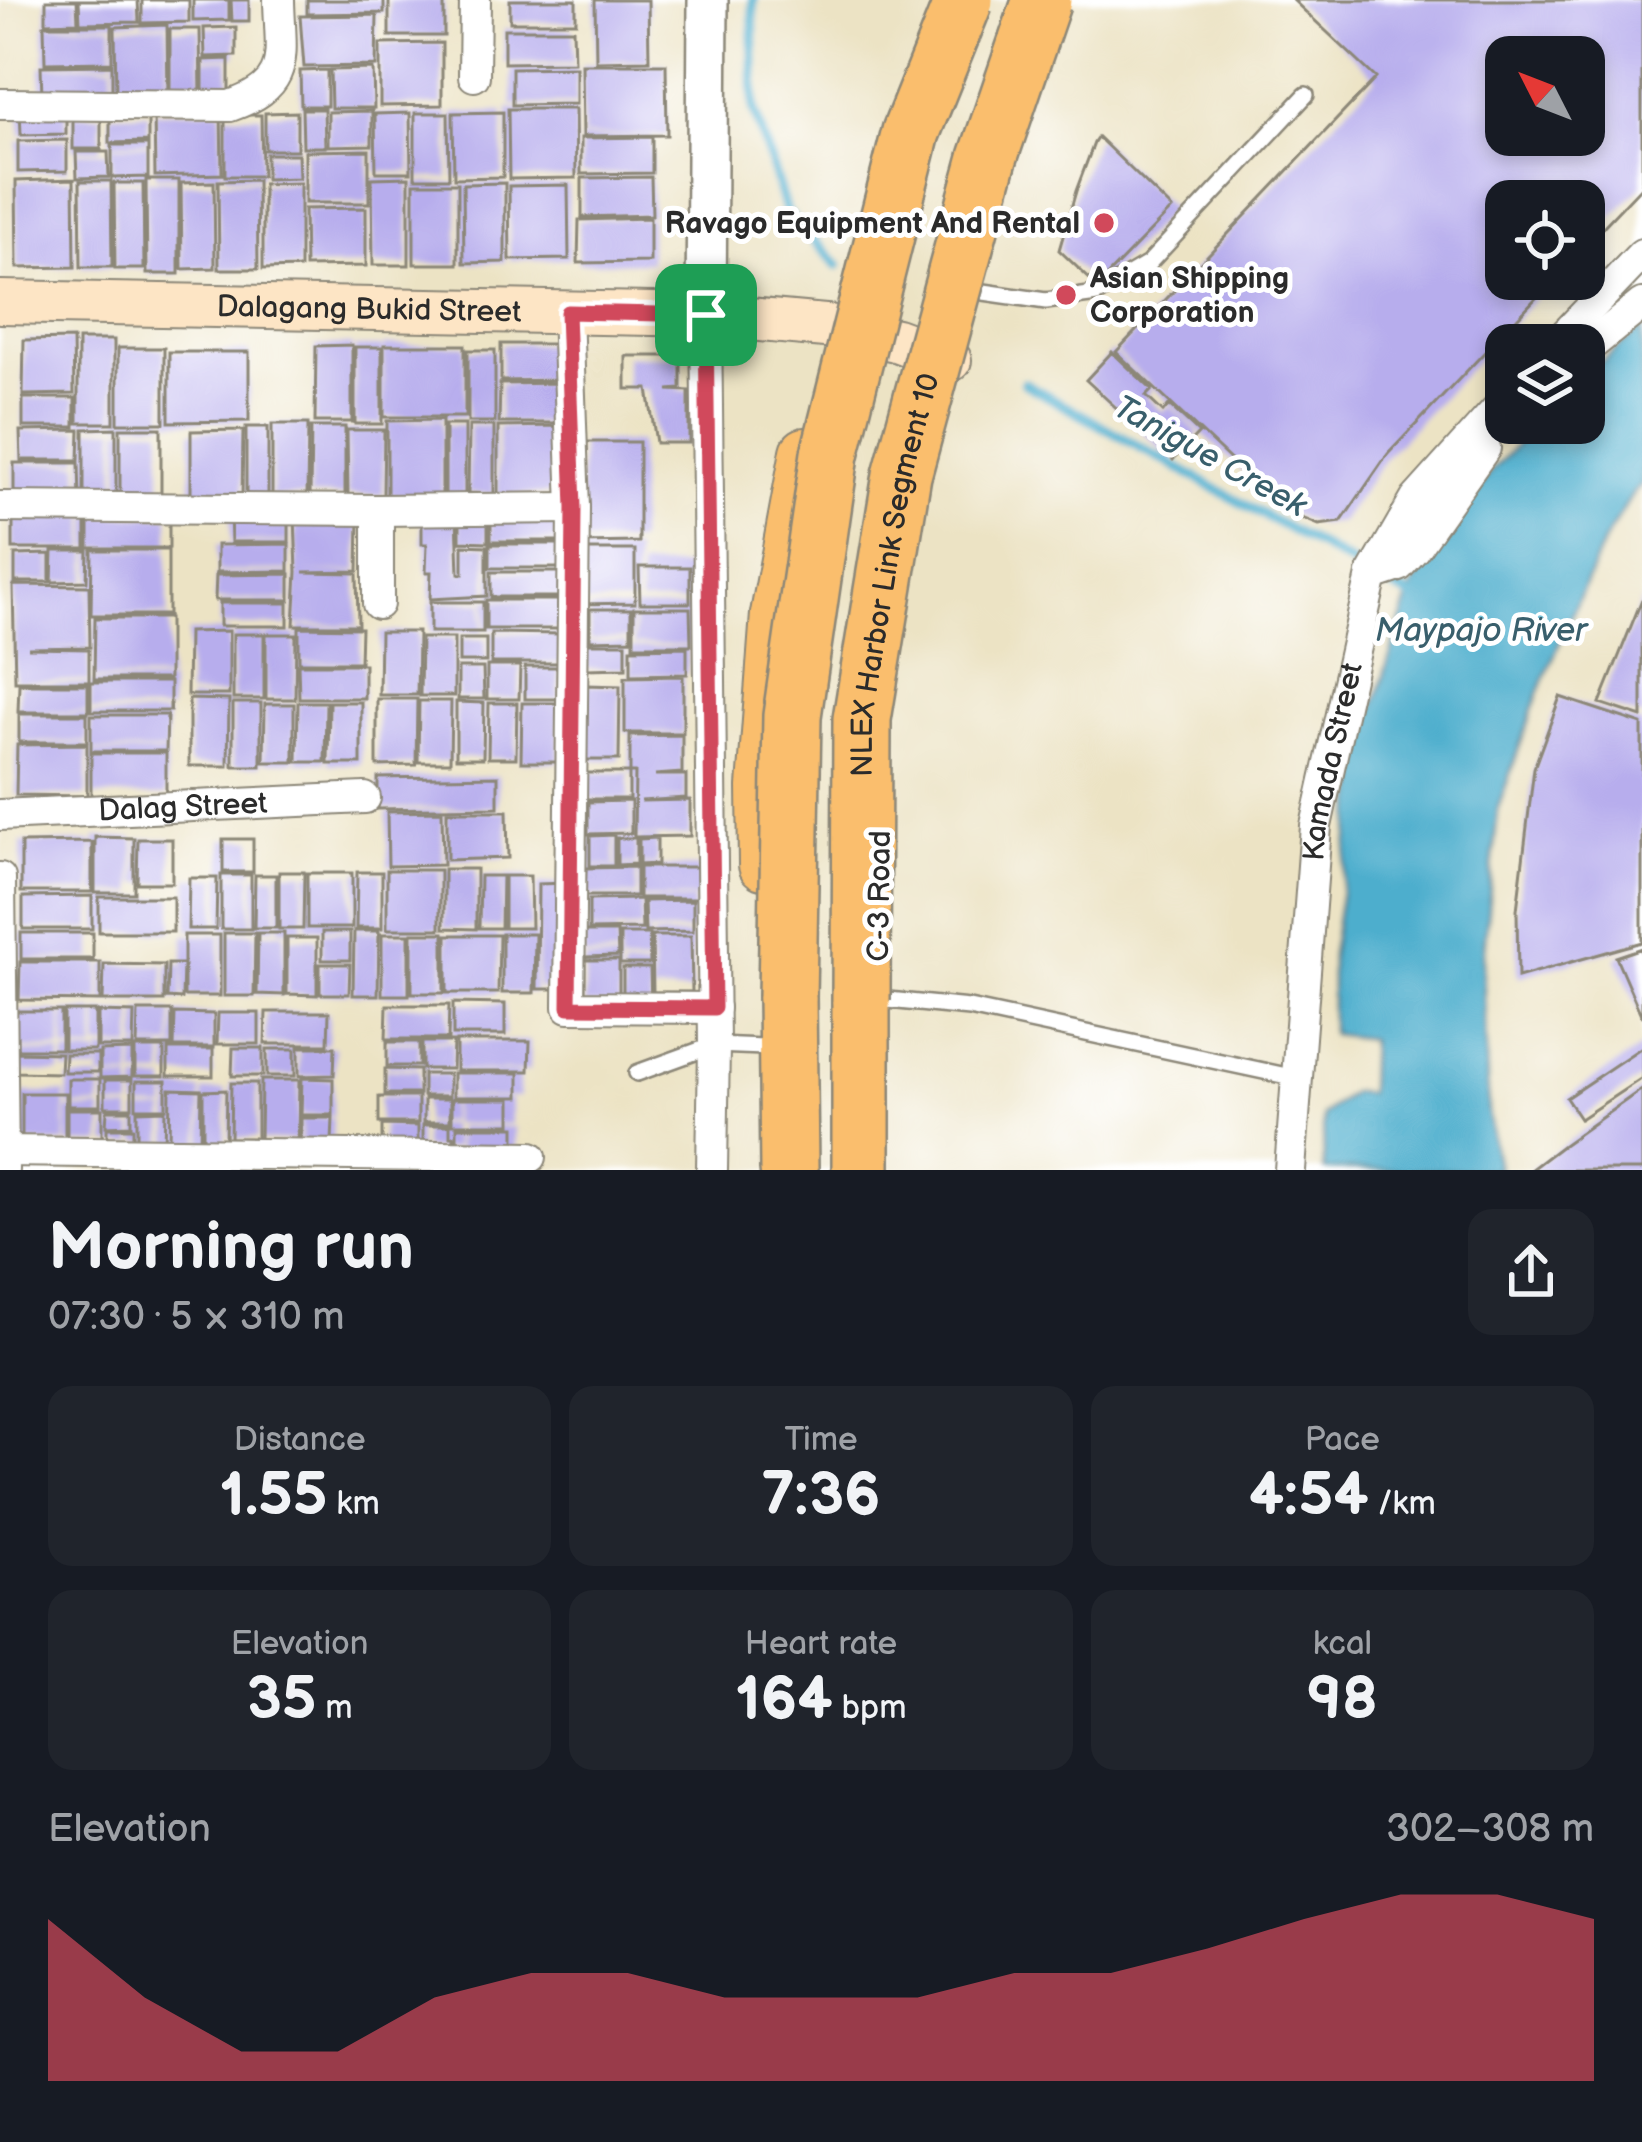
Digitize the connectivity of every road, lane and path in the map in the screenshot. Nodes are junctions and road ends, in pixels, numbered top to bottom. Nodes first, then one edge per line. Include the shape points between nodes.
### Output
1 (279, 0) edge
2 (475, 0) edge
3 (708, 0) edge
4 (940, 0) edge
5 (964, 0) edge
6 (1042, 0) edge
7 (1064, 0) edge
8 (475, 76) dead end
9 (1306, 95) dead end
10 (0, 104) edge
11 (1642, 254) edge
12 (970, 290) junction
13 (0, 302) edge
14 (1642, 304) edge
15 (567, 312) junction
16 (706, 315) junction
17 (1575, 324) edge
18 (836, 327) junction
19 (1605, 334) edge
20 (950, 360) junction
21 (1485, 422) edge
22 (1489, 444) edge
23 (0, 507) edge
24 (574, 508) junction
25 (378, 510) junction
26 (1372, 575) junction
27 (378, 604) dead end
28 (365, 798) dead end
29 (0, 815) edge
30 (0, 878) edge
31 (878, 999) junction
32 (714, 1008) junction
33 (714, 1045) junction
34 (764, 1047) junction
35 (637, 1073) dead end
36 (1296, 1078) junction
37 (2, 1157) edge
38 (531, 1157) dead end
39 (712, 1170) edge
40 (767, 1170) edge
41 (789, 1170) edge
42 (861, 1170) edge
43 (881, 1170) edge
44 (1290, 1170) edge

1 - 10 street via 278,73 237,104
2 - 8 street
3 - 16 street
4 - 18 main road via 887,124
5 - 41 highway, bridge via 911,132 826,476 791,716
6 - 42 highway, NLEX Harbor Link Segment 10, bridge via 988,158 902,475 862,719
7 - 12 main road, C-3 Road
9 - 12 lane via 1148,264 1097,294 1046,301
11 - 17 street
12 - 20 main road, C-3 Road
13 - 15 main road, Dalagang Bukid Street
14 - 19 street
15 - 16 main road, Dalagang Bukid Street
15 - 24 street
16 - 18 main road, Dalagang Bukid Street
16 - 32 street
18 - 20 main road, Dalagang Bukid Street
18 - 34 main road via 784,555 767,688
20 - 31 main road, C-3 Road via 919,464 892,609
21 - 26 street, Kamada Street via 1416,499
22 - 26 street via 1399,566
23 - 25 street
24 - 25 street
24 - 32 street via 569,1007
25 - 27 street
26 - 36 street, Kamada Street via 1316,826
28 - 29 street, Dalag Street
30 - 37 street
31 - 36 lane via 969,1008
31 - 43 main road, C-3 Road
32 - 33 street
33 - 34 lane
33 - 35 lane
33 - 39 street
34 - 40 main road
36 - 44 street, Kamada Street
37 - 38 street

